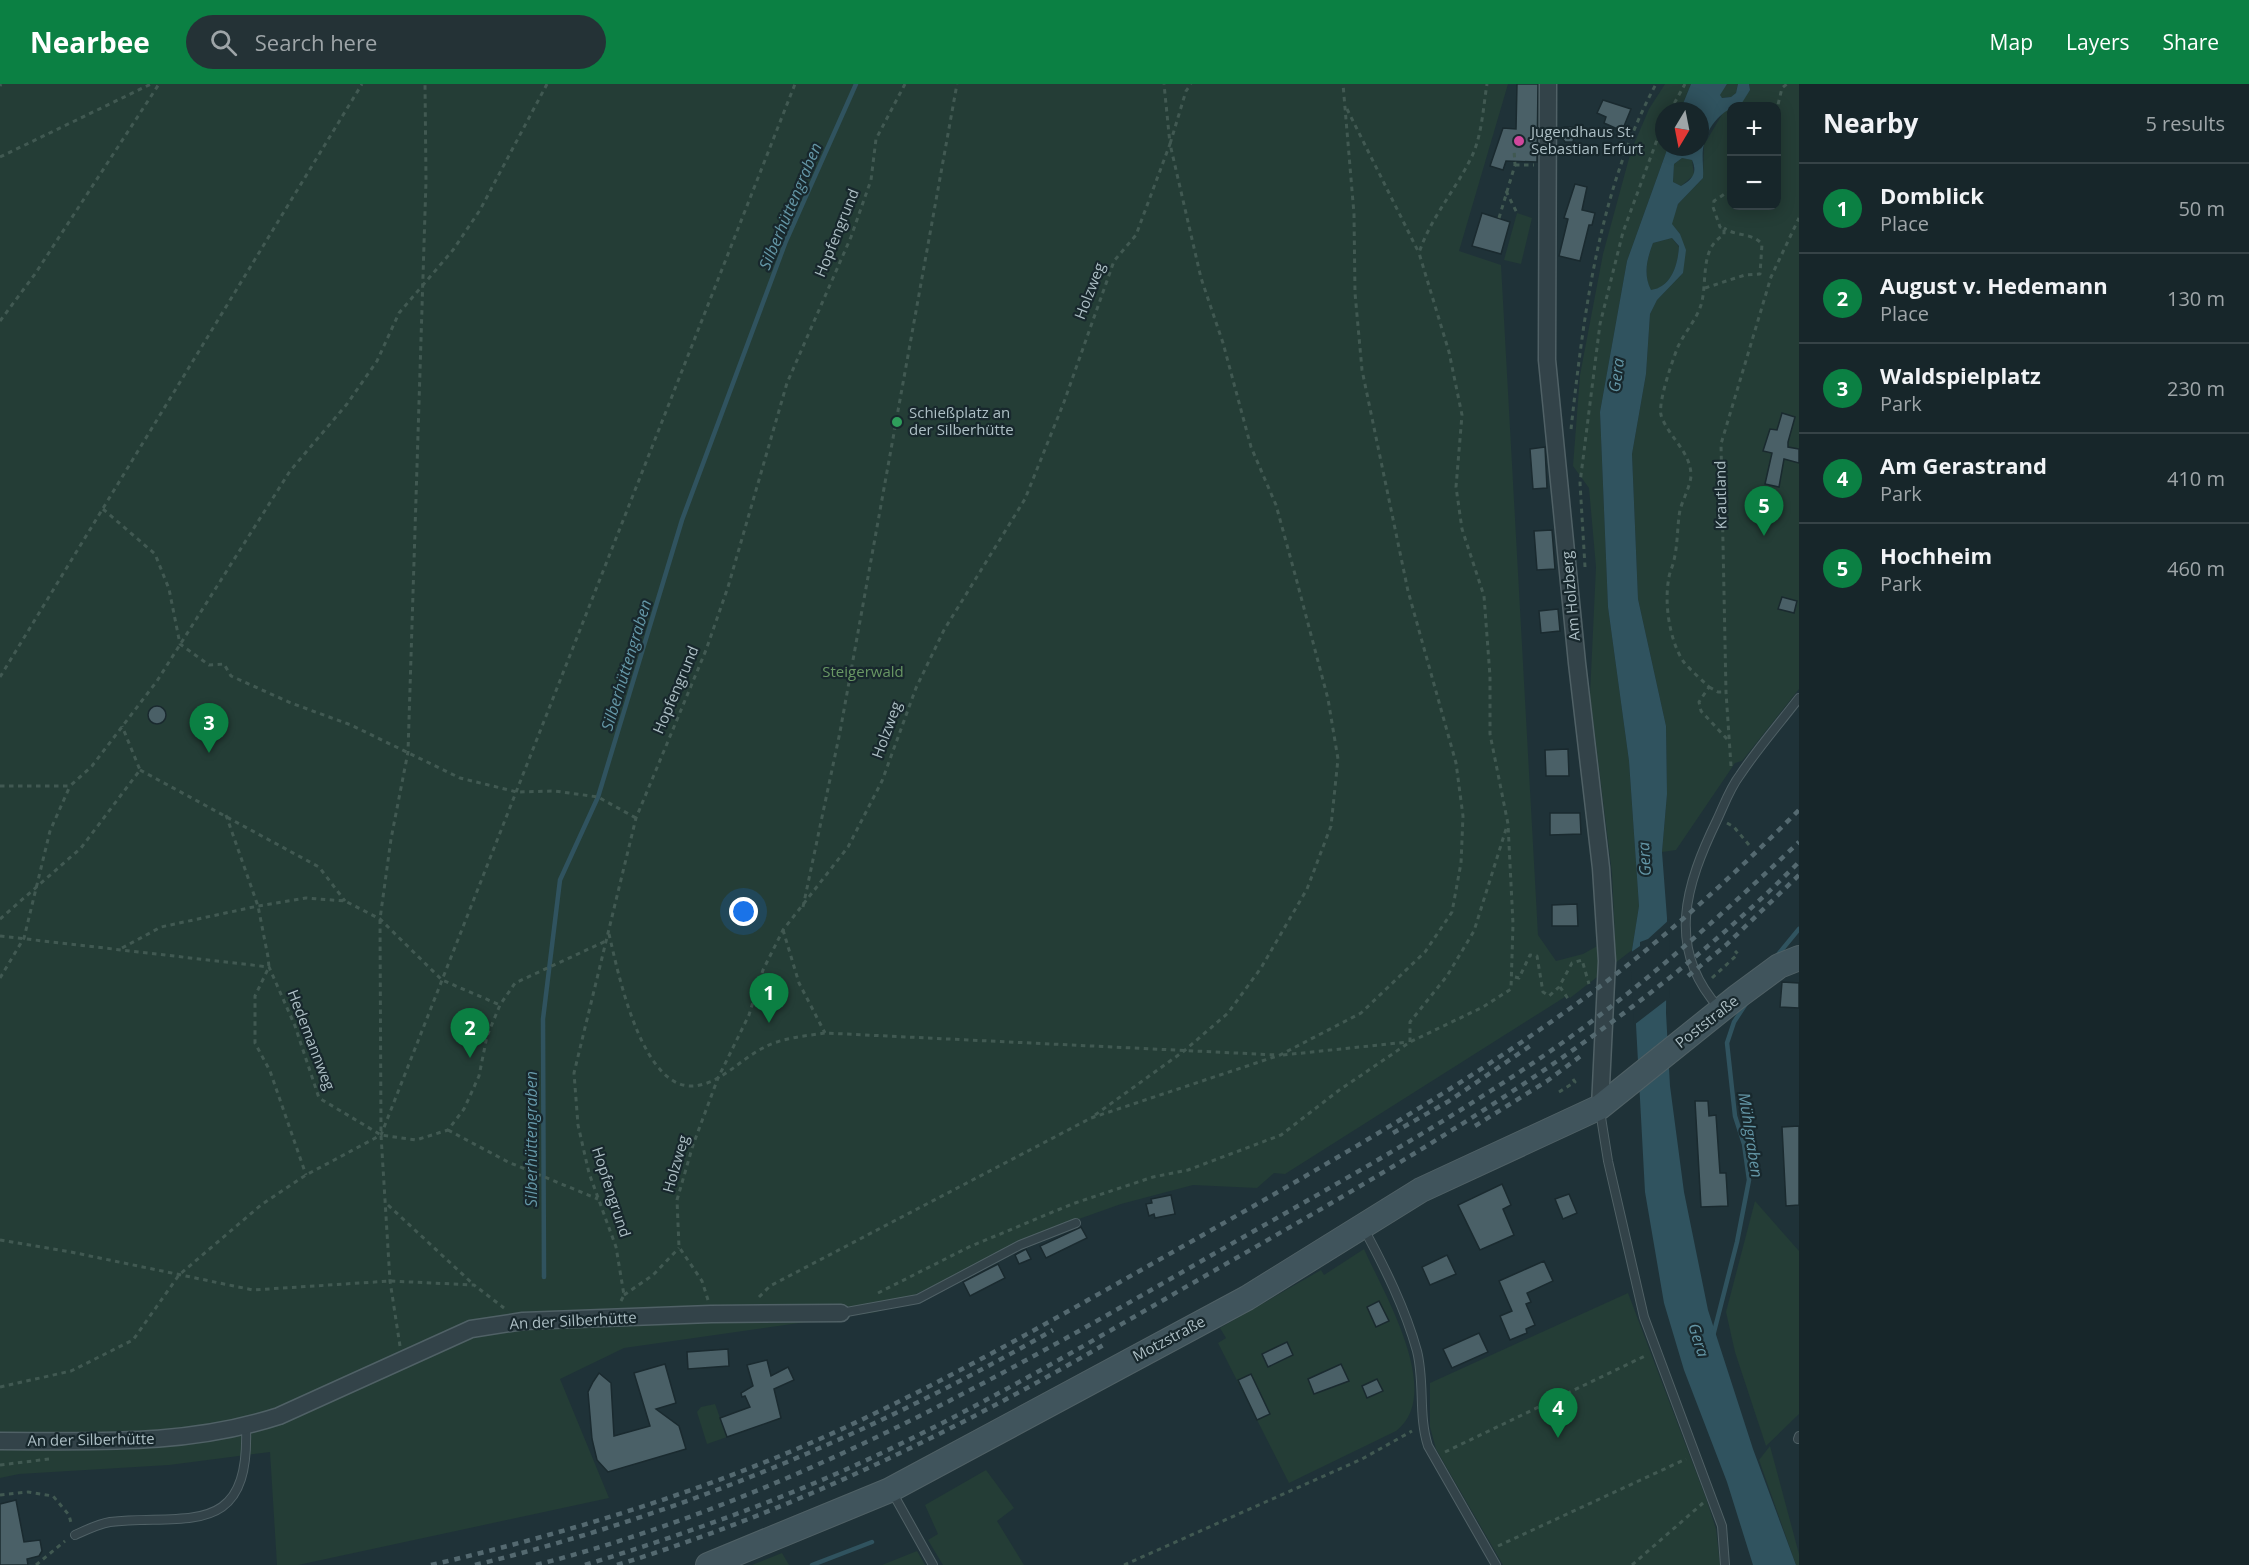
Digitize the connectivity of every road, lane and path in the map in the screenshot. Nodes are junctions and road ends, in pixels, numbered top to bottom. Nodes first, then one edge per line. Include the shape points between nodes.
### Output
1 (151, 84) edge
2 (159, 84) edge
3 (362, 84) edge
4 (425, 84) edge
5 (547, 84) edge
6 (795, 84) edge
7 (905, 84) edge
8 (957, 84) edge
9 (1164, 84) edge
10 (1191, 84) edge
11 (1343, 84) edge
12 (1487, 84) edge
13 (1548, 84) edge
14 (1656, 84) edge
15 (1685, 84) edge
16 (1786, 84) edge
17 (1675, 102) edge
18 (1779, 102) edge
19 (1346, 108) junction
20 (1170, 144) junction
21 (1655, 145) edge
22 (1514, 150) dead end
23 (0, 157) edge
24 (1515, 165) junction
25 (1538, 165) dead end
26 (1506, 191) junction
27 (1727, 192) edge
28 (1517, 213) dead end
29 (1499, 218) dead end
30 (1799, 218) edge
31 (1724, 228) junction
32 (1419, 253) junction
33 (1760, 274) junction
34 (1771, 277) junction
35 (421, 284) junction
36 (1705, 288) junction
37 (0, 321) edge
38 (1570, 433) dead end
39 (103, 509) junction
40 (1585, 579) dead end
41 (180, 644) junction
42 (0, 677) edge
43 (1709, 687) junction
44 (1726, 692) junction
45 (1799, 698) edge
46 (122, 726) junction
47 (1727, 739) junction
48 (408, 752) junction
49 (140, 770) junction
50 (0, 786) edge
51 (70, 786) junction
52 (1733, 786) junction
53 (516, 792) junction
54 (226, 815) junction
55 (636, 818) junction
56 (1508, 824) junction
57 (1734, 827) dead end
58 (1749, 845) dead end
59 (36, 888) junction
60 (345, 902) junction
61 (258, 906) junction
62 (802, 909) junction
63 (0, 919) edge
64 (380, 919) junction
65 (783, 930) junction
66 (608, 932) junction
67 (0, 936) edge
68 (24, 938) junction
69 (606, 940) junction
70 (120, 949) junction
71 (1735, 951) dead end
72 (1789, 962) edge
73 (268, 967) junction
74 (1514, 977) junction
75 (0, 978) edge
76 (442, 980) junction
77 (1588, 984) dead end
78 (1559, 987) junction
79 (1701, 987) junction
80 (1569, 1000) dead end
81 (1729, 1004) junction
82 (500, 1005) junction
83 (825, 1033) junction
84 (1410, 1042) junction
85 (1184, 1051) junction
86 (1280, 1055) junction
87 (718, 1078) junction
88 (1572, 1079) dead end
89 (1559, 1092) dead end
90 (1618, 1092) joint
91 (1599, 1107) junction
92 (1091, 1118) junction
93 (448, 1130) junction
94 (381, 1135) junction
95 (306, 1175) junction
96 (598, 1199) junction
97 (386, 1204) junction
98 (1076, 1223) dead end
99 (1362, 1226) junction
100 (0, 1240) edge
101 (679, 1247) junction
102 (179, 1275) junction
103 (390, 1281) junction
104 (474, 1285) junction
105 (624, 1295) junction
106 (870, 1297) dead end
107 (743, 1313) junction
108 (841, 1313) joint
109 (711, 1314) junction
110 (613, 1319) junction
111 (523, 1321) junction
112 (1657, 1350) junction
113 (403, 1359) junction
114 (0, 1386) edge
115 (1421, 1426) junction
116 (246, 1427) junction
117 (0, 1441) edge
118 (1696, 1455) junction
119 (1434, 1457) junction
120 (890, 1490) junction
121 (0, 1495) edge
122 (1711, 1496) junction
123 (75, 1535) junction
124 (1488, 1551) junction
125 (36, 1565) edge
126 (708, 1565) edge
127 (933, 1565) edge
128 (1124, 1565) edge
129 (1496, 1565) edge
130 (1632, 1565) edge
131 (1725, 1565) edge

1 - 23 path
2 - 37 path
3 - 39 path
4 - 35 path
5 - 35 path via 480,210 453,250
6 - 53 path
7 - 55 path, Hopfengrund via 876,139 871,180 851,237 787,383 706,650
8 - 62 path via 842,720
9 - 20 path, Holzweg
10 - 20 path
11 - 19 path
12 - 32 path via 1473,153
13 - 91 street, Am Holzberg via 1547,360 1601,867 1607,962
14 - 38 path via 1637,120 1606,214 1583,320
15 - 17 path
16 - 18 path
19 - 32 path
19 - 86 path via 1362,370 1408,591 1456,763 1462,816 1461,863 1452,912 1425,952 1361,1013
20 - 62 path, Holzweg via 1136,235 1114,261 1026,499 944,630 916,688 882,781 848,847
20 - 85 path via 1201,278 1251,447 1276,505 1296,578 1328,699 1338,759 1331,826 1307,889 1261,968 1228,1013
21 - 40 path via 1623,232 1600,324 1580,483
22 - 24 path
24 - 25 path
24 - 26 path
26 - 28 path
26 - 29 path
27 - 31 path via 1714,201 1713,207 1720,227
30 - 34 path, Krautland
31 - 33 path via 1734,234 1751,235 1762,244
31 - 36 path via 1724,235 1716,239 1705,268
32 - 56 path via 1449,352 1462,415 1456,487 1462,529 1484,596 1490,734
33 - 34 path
33 - 36 path
34 - 44 path, Krautland via 1721,444
35 - 41 path via 399,313 376,361 347,404 290,471
35 - 48 path
36 - 43 path via 1700,307 1677,348 1661,414 1686,455 1691,477 1683,495 1668,584 1672,634 1684,661
39 - 41 path via 155,554 169,589
39 - 42 path
41 - 46 path
41 - 48 path via 209,665 224,664 231,676
43 - 44 path
43 - 47 path via 1699,702 1701,711
44 - 47 path, Krautland
45 - 52 lane
46 - 49 path
46 - 51 path via 92,766
47 - 52 path, Krautland
48 - 53 path via 460,778
48 - 64 path
49 - 54 path
49 - 59 path via 81,848
50 - 51 path
51 - 59 path via 50,831
52 - 79 lane via 1698,859 1686,899 1687,945
53 - 55 path via 555,791 598,797
53 - 76 path
54 - 60 path via 319,867
54 - 61 path, Hedemannweg
55 - 66 path, Hopfengrund
56 - 74 path
56 - 84 path via 1474,931 1447,976 1410,1022
57 - 58 path
59 - 63 path
59 - 68 path
60 - 61 path via 306,898
60 - 64 path
61 - 70 path via 161,927
61 - 73 path, Hedemannweg
62 - 65 path, Holzweg
64 - 76 path
64 - 94 path
65 - 83 path via 799,983
65 - 87 path, Holzweg via 749,1015
66 - 69 path, Hopfengrund
66 - 87 path via 633,1023 666,1077 681,1086 699,1086
67 - 68 path
68 - 70 path
68 - 75 path
69 - 82 path via 515,982
69 - 96 path, Hopfengrund via 574,1073 578,1125
70 - 73 path
71 - 79 path via 1738,954
72 - 81 street, Poststraße
73 - 94 path, Hedemannweg via 295,1026 320,1098
73 - 95 path via 255,996 255,1043 270,1071
74 - 78 path via 1519,978 1530,955 1537,956 1543,992 1549,996
74 - 84 path via 1506,994
76 - 82 path
76 - 94 path
77 - 78 path via 1582,960 1572,963
78 - 80 path
79 - 81 lane
81 - 90 street, Poststraße
82 - 93 path via 487,1036 479,1076 464,1109
83 - 85 path
83 - 87 path via 764,1047
84 - 86 path
84 - 106 path via 1338,1090 1281,1135 1188,1170 1134,1182 1072,1204 969,1247
85 - 86 path
85 - 92 path
86 - 92 path
87 - 101 path, Holzweg via 677,1200
88 - 89 path via 1575,1082
90 - 91 street, Motzstraße
91 - 99 street, Motzstraße via 1421,1190
91 - 112 lane via 1644,1317
92 - 107 path via 770,1286
93 - 94 path, Hedemannweg via 416,1140
93 - 96 path via 508,1162
94 - 95 path
94 - 97 path
95 - 102 path via 261,1205
96 - 105 path, Hopfengrund via 616,1247
97 - 103 path
97 - 104 path
98 - 108 lane, An der Silberhütte via 1020,1245 918,1299
99 - 115 lane via 1393,1284 1417,1352
99 - 120 street, Motzstraße via 1246,1298
100 - 102 path
101 - 105 path via 653,1275
101 - 109 path via 702,1281
102 - 103 path via 253,1290
102 - 114 path via 133,1340 71,1371
103 - 104 path
103 - 113 path
104 - 111 path
105 - 110 path
107 - 108 street, An der Silberhütte
107 - 109 street, An der Silberhütte
109 - 110 street, An der Silberhütte
110 - 111 street, An der Silberhütte
111 - 113 street, An der Silberhütte via 471,1329
112 - 118 lane
112 - 119 path
113 - 116 street, An der Silberhütte via 279,1416
115 - 119 lane
115 - 128 path via 1362,1460
116 - 117 street, An der Silberhütte via 186,1438
116 - 123 lane via 247,1454 238,1490 209,1515 166,1522 108,1522
118 - 122 lane
118 - 124 path
119 - 124 lane
120 - 126 street, Motzstraße
120 - 127 lane
121 - 123 path via 28,1492 53,1496 69,1515
122 - 130 path
122 - 131 lane via 1722,1526
123 - 125 path
124 - 129 lane

